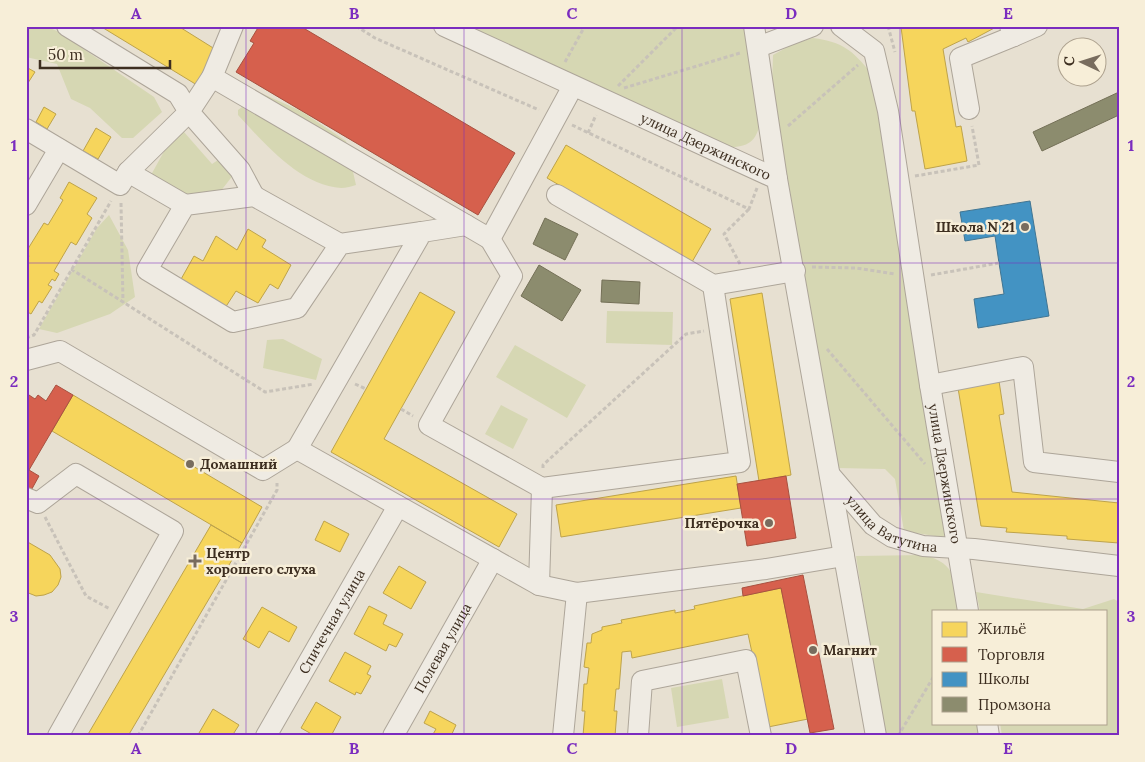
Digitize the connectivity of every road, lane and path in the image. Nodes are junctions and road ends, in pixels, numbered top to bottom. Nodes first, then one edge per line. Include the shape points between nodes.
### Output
1 (67, 26) edge
2 (233, 26) edge
3 (444, 26) edge
4 (584, 26) edge
5 (678, 26) edge
6 (754, 26) edge
7 (813, 26) edge
8 (841, 26) edge
9 (1037, 26) edge
10 (1012, 31) edge
11 (758, 47) junction
12 (212, 77) junction
13 (565, 82) junction
14 (604, 100) junction
15 (969, 108) joint
16 (189, 112) junction
17 (26, 129) edge
18 (588, 133) dead end
19 (60, 149) junction
20 (915, 176) dead end
21 (777, 179) junction
22 (121, 184) junction
23 (557, 195) dead end
24 (254, 196) junction
25 (26, 205) edge
26 (185, 206) junction
27 (749, 209) dead end
28 (466, 225) junction
29 (422, 232) junction
30 (490, 239) junction
31 (340, 244) junction
32 (999, 263) dead end
33 (71, 269) junction
34 (795, 271) junction
35 (762, 277) junction
36 (914, 277) junction
37 (713, 285) junction
38 (123, 303) junction
39 (720, 328) junction
40 (26, 338) edge
41 (822, 344) dead end
42 (26, 360) edge
43 (337, 381) junction
44 (930, 385) junction
45 (297, 449) junction
46 (278, 460) junction
47 (929, 469) dead end
48 (1119, 472) edge
49 (829, 473) junction
50 (542, 488) junction
51 (32, 500) edge
52 (398, 506) junction
53 (957, 548) junction
54 (844, 556) junction
55 (493, 559) junction
56 (1119, 566) edge
57 (539, 585) junction
58 (577, 593) junction
59 (968, 610) edge
60 (124, 618) junction
61 (932, 679) edge
62 (58, 736) edge
63 (138, 736) edge
64 (266, 736) edge
65 (393, 736) edge
66 (563, 736) edge
67 (638, 736) edge
68 (761, 736) edge
69 (876, 736) edge
70 (898, 736) edge

1 - 16 street via 178,94
2 - 12 street
3 - 13 street, улица Дзержинского
4 - 13 path
5 - 11 path via 613,91
6 - 11 street
7 - 11 street
8 - 36 street, улица Дзержинского via 874,51 888,111
9 - 10 street
10 - 15 street via 960,58
11 - 21 street
12 - 16 street
12 - 28 street
13 - 14 street, улица Дзержинского
13 - 30 street
14 - 18 path
14 - 21 street, улица Дзержинского
15 - 20 path via 979,165
16 - 22 street
16 - 24 street via 240,170
17 - 19 street
19 - 22 street
19 - 25 street
21 - 34 street, улица Дзержинского
22 - 26 street
22 - 33 path
22 - 38 path
23 - 37 street
24 - 26 street
24 - 31 street
26 - 31 street via 146,270 233,322 297,308
27 - 35 path via 724,234 744,269
28 - 29 street
28 - 30 street
29 - 31 street
29 - 43 street
30 - 50 street via 512,276 429,425
32 - 36 path
33 - 38 path
33 - 40 path via 34,335
34 - 35 street
34 - 36 path via 826,266
34 - 49 street, улица Дзержинского
35 - 37 street
36 - 44 street, улица Дзержинского
37 - 39 street
38 - 43 path via 265,392
39 - 50 path via 686,334 544,465
39 - 50 street via 740,462
41 - 47 path
42 - 46 street via 60,351 263,470
43 - 45 street
44 - 48 street via 1024,367 1034,462
44 - 53 street, улица Дзержинского
45 - 46 street
45 - 52 street
46 - 63 path via 277,490
49 - 53 street, улица Ватутина via 873,525 892,537 923,546
49 - 54 street, улица Дзержинского
50 - 57 street
51 - 60 path via 86,596
51 - 60 street via 76,474 173,531
52 - 55 street
52 - 64 street, Спичечная улица
53 - 56 street, улица Ватутина
53 - 59 street, улица Дзержинского
54 - 58 street
54 - 69 street, улица Дзержинского
55 - 57 street
55 - 65 street, Полевая улица
57 - 58 street
58 - 66 street
60 - 62 street
61 - 70 path
67 - 68 street via 642,681 746,660

